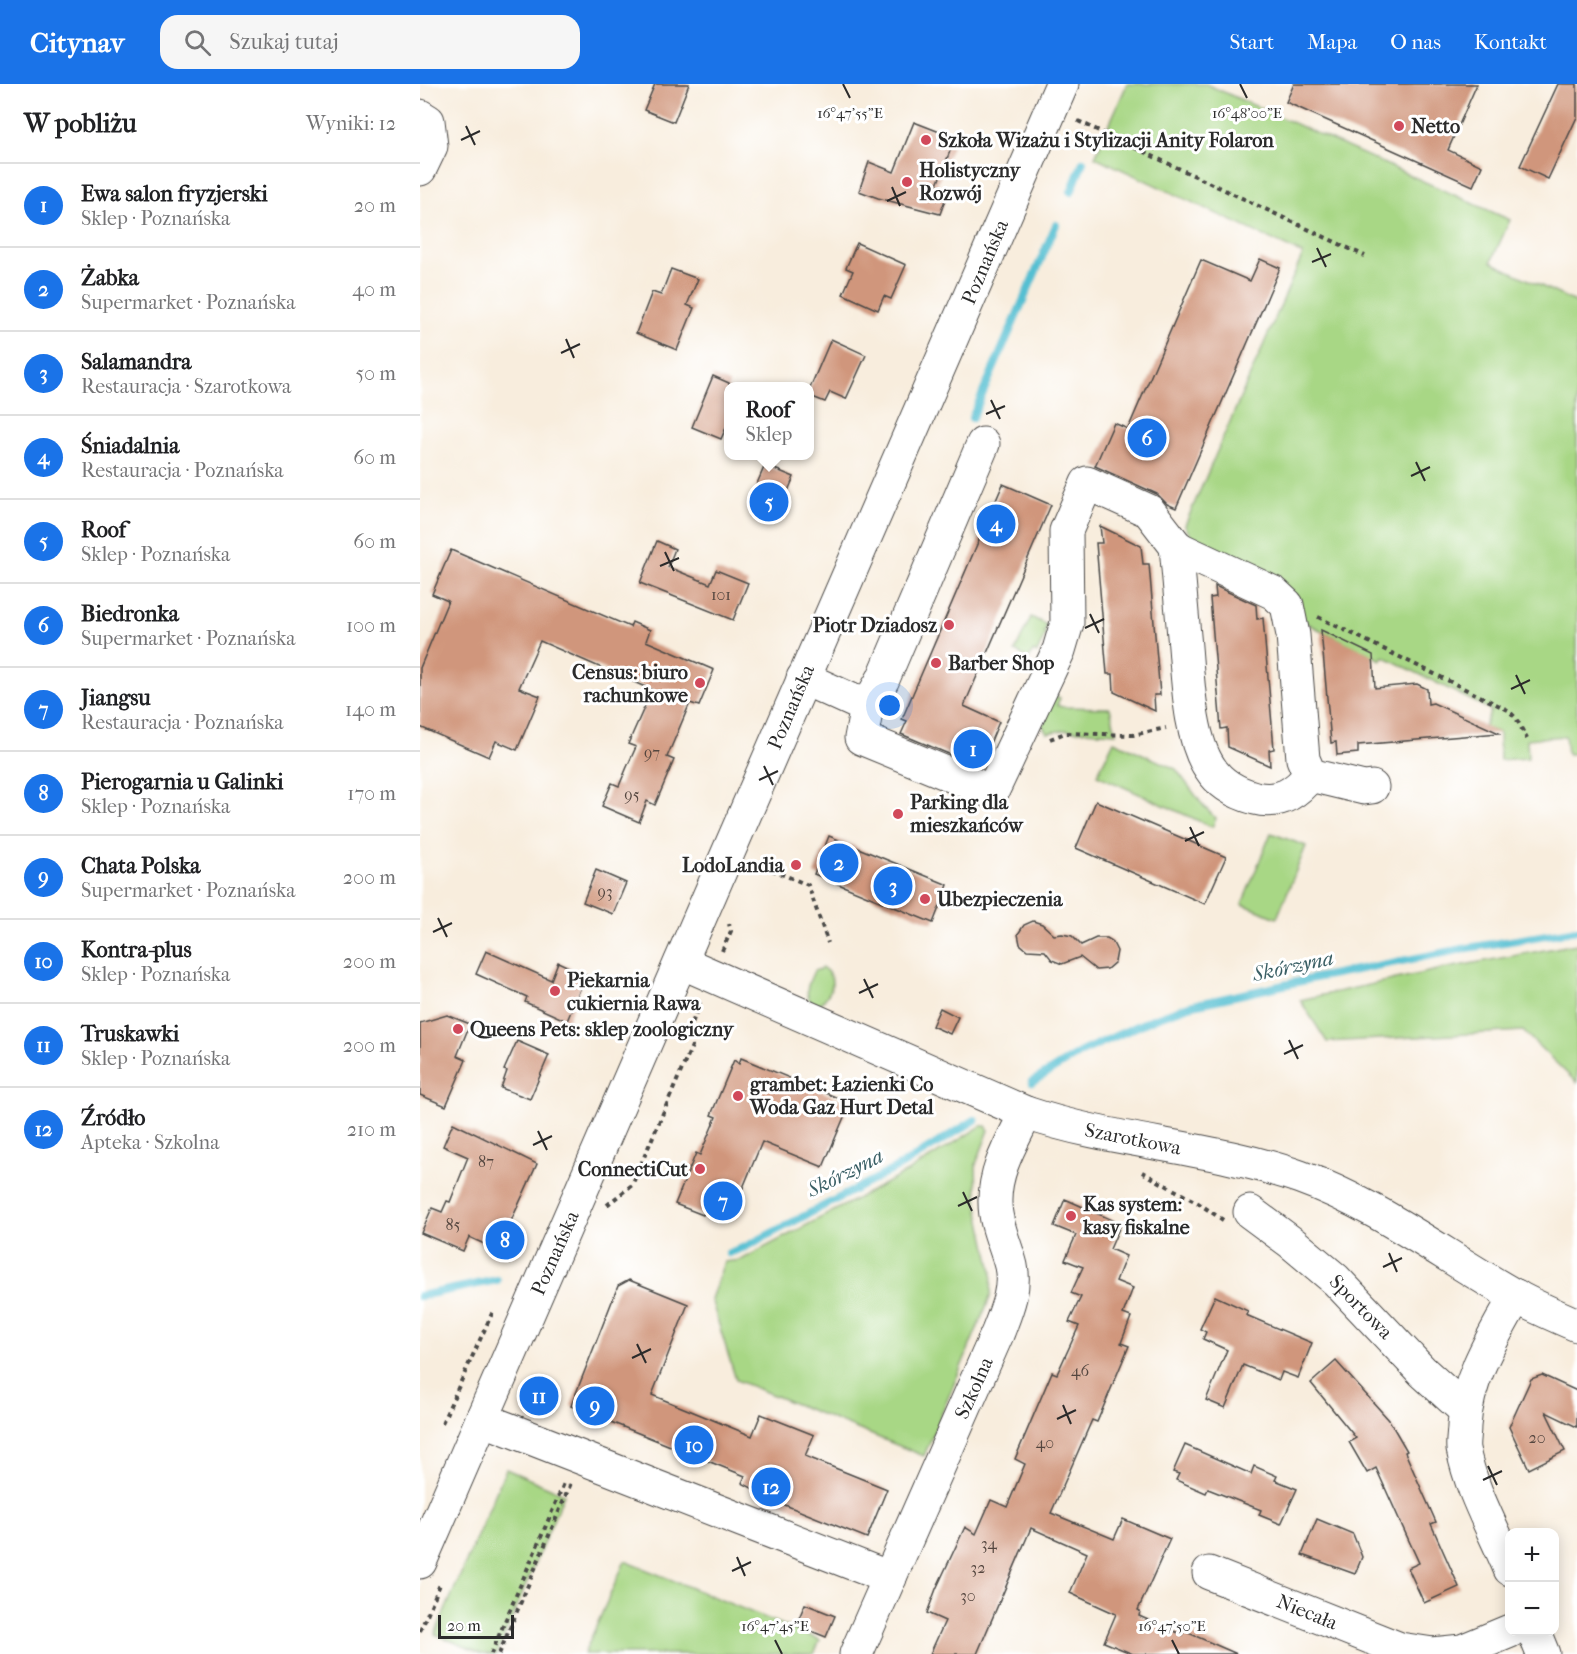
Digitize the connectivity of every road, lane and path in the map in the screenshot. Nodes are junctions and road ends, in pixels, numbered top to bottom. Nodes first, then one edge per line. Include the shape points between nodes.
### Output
1 (1062, 84) edge
2 (424, 119) edge
3 (1076, 120) dead end
4 (420, 170) edge
5 (1365, 256) dead end
6 (983, 444) dead end
7 (1171, 539) junction
8 (1309, 612) dead end
9 (803, 678) junction
10 (867, 707) junction
11 (1194, 723) junction
12 (1527, 739) dead end
13 (1046, 742) dead end
14 (1310, 776) junction
15 (1372, 787) dead end
16 (754, 863) dead end
17 (828, 943) dead end
18 (681, 962) junction
19 (704, 994) dead end
20 (1026, 1113) junction
21 (1137, 1169) dead end
22 (603, 1209) dead end
23 (1238, 1218) joint
24 (1516, 1296) junction
25 (494, 1309) dead end
26 (1577, 1325) edge
27 (1465, 1410) junction
28 (482, 1419) junction
29 (442, 1423) dead end
30 (565, 1479) dead end
31 (572, 1482) dead end
32 (1505, 1559) edge
33 (420, 1562) edge
34 (1209, 1573) dead end
35 (890, 1578) junction
36 (1505, 1633) edge
37 (1536, 1636) edge
38 (491, 1654) edge
39 (499, 1654) edge
40 (856, 1654) edge
41 (1543, 1654) edge

1 - 9 street, Poznańska
2 - 4 street via 431,146
3 - 5 path
6 - 10 street via 883,679
7 - 10 street via 1149,512 1086,483 1066,531 1067,622 1059,650 992,792 861,738
7 - 11 street
7 - 14 street via 1274,593 1287,605 1303,759
8 - 12 path via 1508,710
9 - 10 street
9 - 18 street, Poznańska
11 - 13 path via 1133,735 1065,733
11 - 14 street via 1210,769 1238,793 1275,800 1289,796
14 - 15 street
16 - 17 path via 808,885
18 - 20 street, Szarotkowa
18 - 28 street, Poznańska
19 - 22 path via 691,1026 692,1046 632,1185
20 - 24 street, Szarotkowa via 1073,1127 1223,1156 1300,1178 1372,1210
20 - 35 street, Szkolna via 1001,1162 996,1183 999,1228 1011,1266 1010,1301
21 - 23 path via 1198,1203
23 - 27 street, Sportowa via 1292,1243 1336,1280 1423,1372
24 - 26 street, Szarotkowa
24 - 27 street via 1474,1376
25 - 29 path
27 - 32 street via 1463,1448
28 - 33 street, Poznańska
28 - 35 street
30 - 38 path
31 - 39 path
34 - 36 street, Niecała via 1401,1649 1433,1654 1462,1651
35 - 40 street, Szkolna
37 - 41 street

